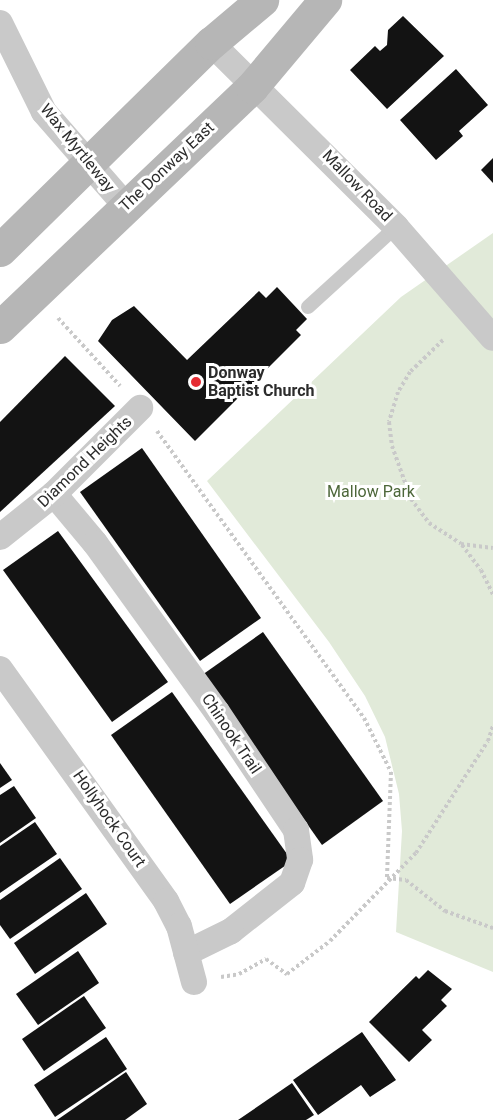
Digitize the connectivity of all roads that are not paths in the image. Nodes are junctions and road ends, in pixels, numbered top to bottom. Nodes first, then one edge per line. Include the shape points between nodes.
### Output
1 (262, 0) edge
2 (325, 0) edge
3 (0, 23) edge
4 (211, 43) junction
5 (252, 87) junction
6 (87, 165) junction
7 (126, 206) junction
8 (396, 227) junction
9 (0, 250) edge
10 (308, 307) dead end
11 (0, 327) edge
12 (493, 338) edge
13 (140, 408) road end
14 (54, 494) junction
15 (0, 537) edge
16 (0, 669) edge
17 (186, 953) junction
18 (194, 982) road end

1 - 4 street
2 - 5 street, The Donway East
3 - 6 street, Wax Myrtleway via 44,112
4 - 5 street, Mallow Road
4 - 6 street
5 - 7 street, The Donway East
5 - 8 street, Mallow Road via 288,115
6 - 7 street, Wax Myrtleway
6 - 9 street
7 - 11 street, The Donway East
8 - 10 lane
8 - 12 street, Mallow Road
13 - 14 street, Diamond Heights
14 - 15 street, Diamond Heights
14 - 17 street, Chinook Trail via 95,543 217,712 296,830 300,860 292,884 231,931
16 - 17 street, Hollyhock Court via 165,901 179,926
17 - 18 street, Hollyhock Court

